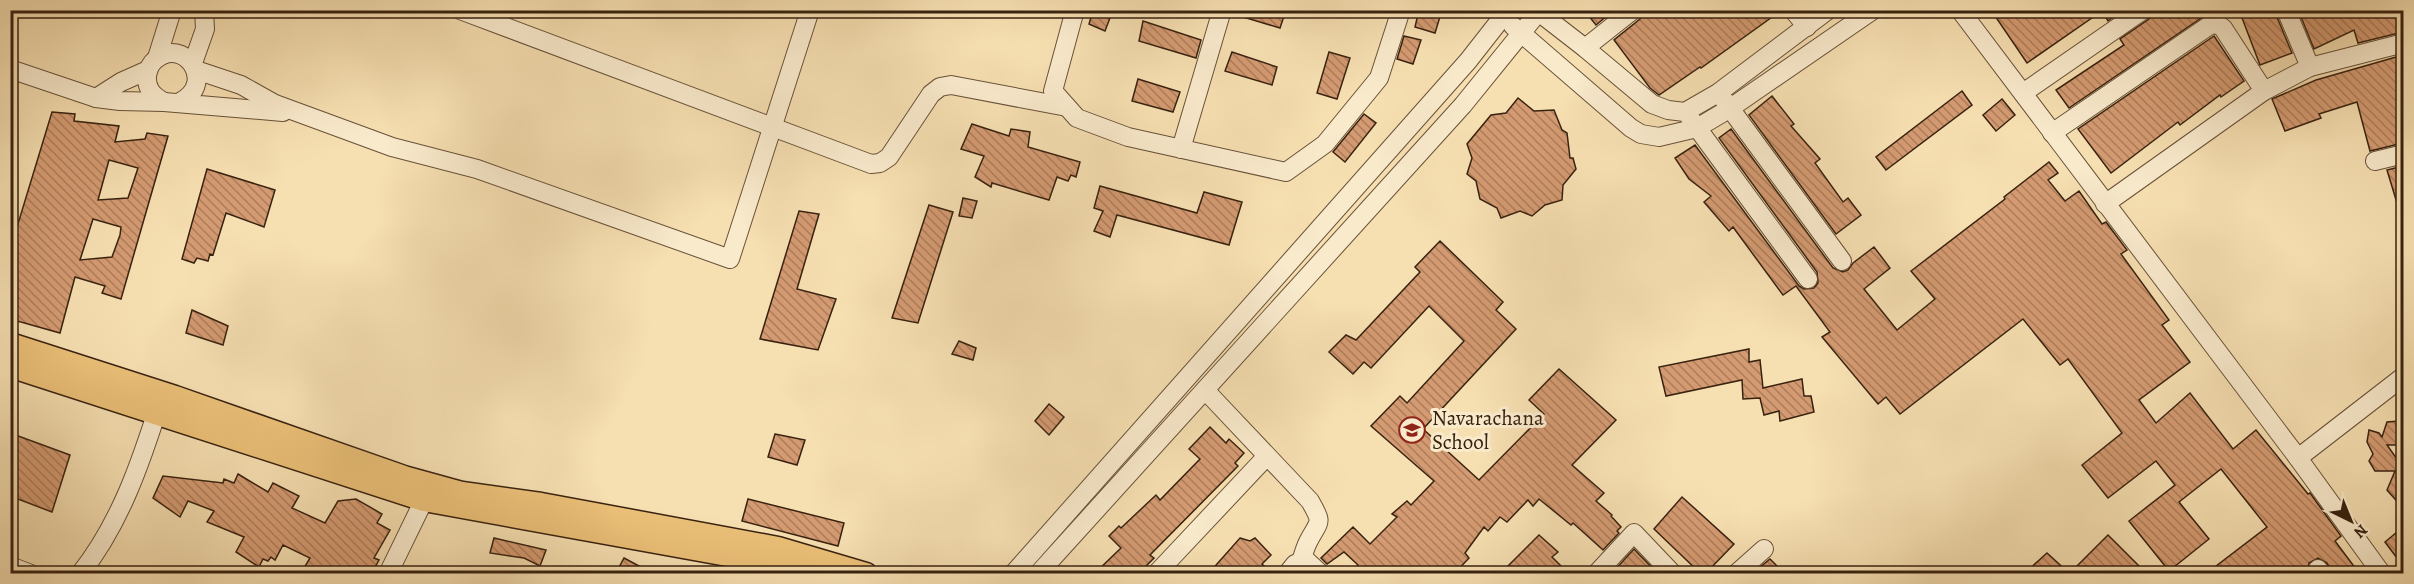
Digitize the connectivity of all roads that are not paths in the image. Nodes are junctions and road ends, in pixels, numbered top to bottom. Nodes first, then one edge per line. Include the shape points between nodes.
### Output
1 (172, 10) edge
2 (204, 10) edge
3 (460, 10) edge
4 (810, 10) edge
5 (1075, 10) edge
6 (1222, 10) edge
7 (1401, 10) edge
8 (1633, 10) edge
9 (1793, 10) edge
10 (1828, 10) edge
11 (1873, 10) edge
12 (1960, 10) edge
13 (2143, 10) edge
14 (2286, 10) edge
15 (1538, 11) edge
16 (1505, 15) edge
17 (1807, 27) junction
18 (1523, 33) junction
19 (2403, 43) edge
20 (1585, 48) junction
21 (153, 64) junction
22 (194, 67) junction
23 (2310, 67) junction
24 (10, 69) edge
25 (2264, 91) junction
26 (1718, 93) junction
27 (2023, 93) junction
28 (96, 98) junction
29 (172, 102) junction
30 (1067, 107) junction
31 (1729, 109) junction
32 (1685, 112) junction
33 (299, 113) junction
34 (772, 127) junction
35 (1697, 128) junction
36 (2052, 134) junction
37 (1181, 149) junction
38 (2403, 154) edge
39 (2376, 161) dead end
40 (2105, 204) junction
41 (1842, 261) dead end
42 (1808, 279) dead end
43 (1259, 296) junction
44 (1276, 311) junction
45 (10, 344) edge
46 (10, 366) edge
47 (2403, 376) edge
48 (1205, 390) junction
49 (159, 403) junction
50 (1267, 456) junction
51 (2298, 458) junction
52 (419, 493) junction
53 (659, 535) junction
54 (1764, 549) dead end
55 (1301, 561) junction
56 (10, 566) edge
57 (31, 573) edge
58 (80, 573) edge
59 (388, 573) edge
60 (801, 573) edge
61 (866, 573) edge
62 (1013, 573) edge
63 (1038, 573) edge
64 (1156, 573) edge
65 (1287, 573) edge
66 (1322, 573) edge
67 (1596, 573) edge
68 (1673, 573) edge
69 (1736, 573) edge
70 (2382, 573) edge

1 - 21 street
2 - 22 street via 205,29
3 - 34 street
4 - 34 street
5 - 30 street via 1053,91
6 - 37 street
7 - 37 street via 1378,78 1324,144 1286,172
8 - 20 street
9 - 17 street
10 - 17 street
11 - 31 street
12 - 27 street
13 - 27 street
14 - 23 street
15 - 18 street
15 - 20 street
16 - 18 street
16 - 43 street
17 - 26 street
18 - 35 street via 1641,134 1659,137
18 - 44 street
19 - 23 street
20 - 32 street via 1652,104
21 - 22 street via 165,54 180,54
21 - 28 street
21 - 29 street via 148,86 151,93
22 - 29 street via 196,86 187,99
22 - 33 street
23 - 25 street
24 - 28 street
25 - 36 street via 2223,28 2210,25
25 - 40 street
26 - 31 street
26 - 32 street
27 - 36 street
28 - 29 street
29 - 33 street
30 - 34 street via 951,85 940,87 931,94 889,157 871,164
30 - 37 street via 1077,118 1128,137
31 - 35 street
31 - 41 street
32 - 35 street
33 - 34 street via 392,147 477,169 730,259
35 - 42 street
36 - 40 street
38 - 39 street
40 - 51 street
43 - 44 street
43 - 62 street
44 - 48 street
45 - 49 main road
46 - 49 main road
47 - 51 street
48 - 50 street
48 - 63 street
49 - 52 main road
49 - 58 street via 124,500
50 - 55 street via 1310,501 1319,517 1317,530
50 - 64 street
51 - 70 street
52 - 53 main road via 462,493 541,504
52 - 59 street
53 - 60 main road
53 - 61 main road via 778,548
54 - 69 street
55 - 65 street
55 - 66 street
56 - 57 street
67 - 68 street via 1634,532

